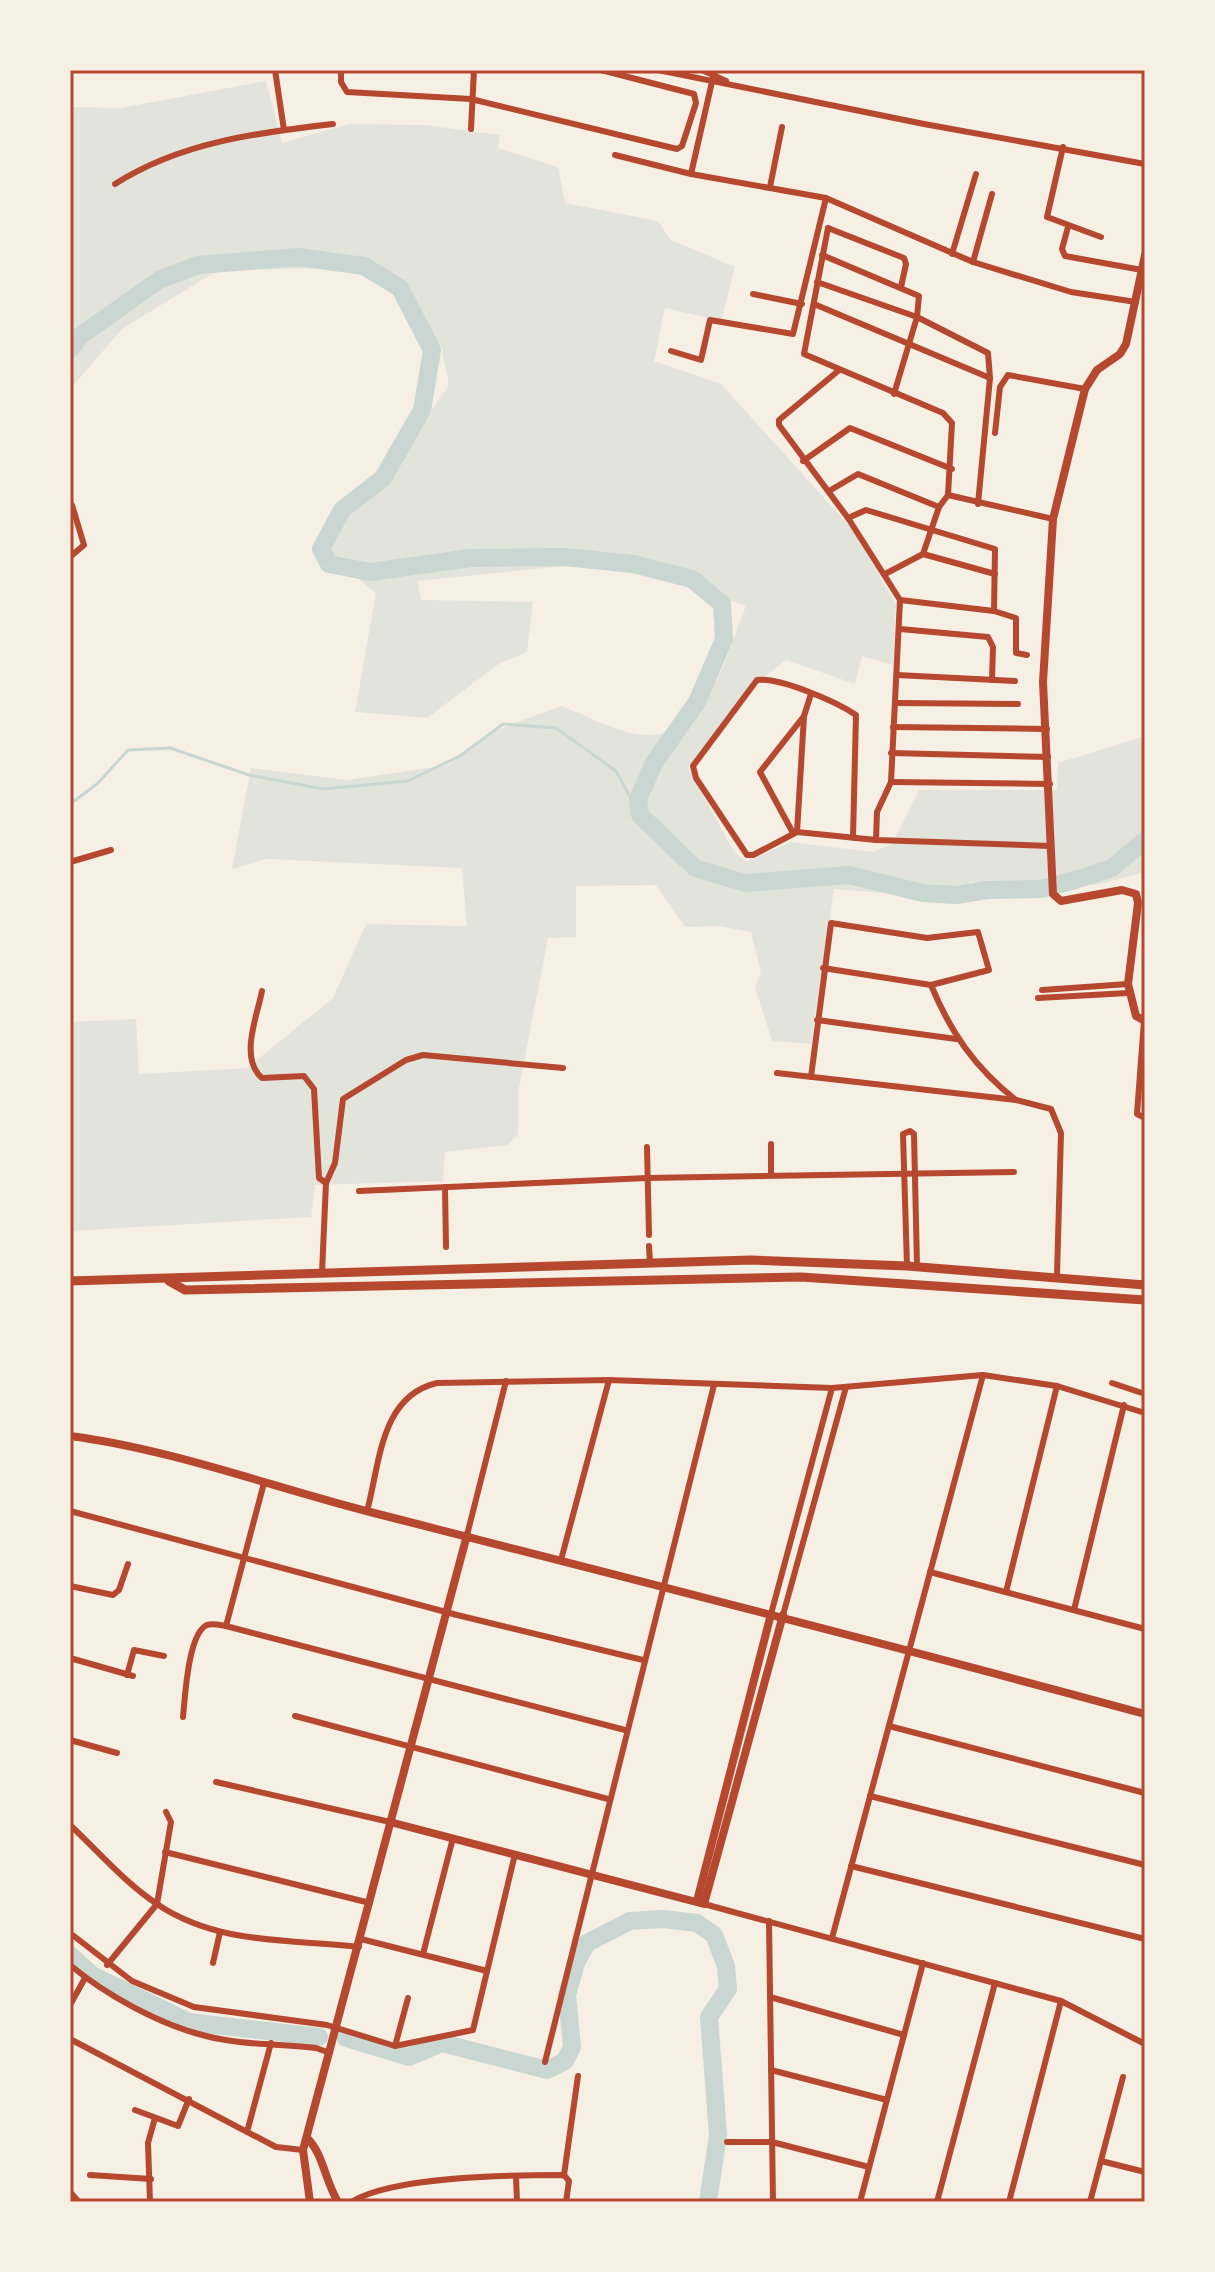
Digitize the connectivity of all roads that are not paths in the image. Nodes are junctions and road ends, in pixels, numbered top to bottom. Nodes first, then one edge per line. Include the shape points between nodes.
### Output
1 (275, 70) edge
2 (341, 70) edge
3 (474, 70) edge
4 (601, 70) edge
5 (658, 70) edge
6 (701, 70) edge
7 (714, 73) junction
8 (698, 79) junction
9 (726, 81) junction
10 (711, 82) junction
11 (471, 99) junction
12 (333, 124) dead end
13 (782, 127) dead end
14 (471, 129) dead end
15 (284, 130) junction
16 (1063, 147) junction
17 (615, 155) dead end
18 (1145, 164) edge
19 (691, 174) junction
20 (976, 174) dead end
21 (115, 184) dead end
22 (770, 187) junction
23 (992, 194) dead end
24 (826, 198) junction
25 (818, 225) junction
26 (1068, 227) junction
27 (828, 228) junction
28 (1101, 237) dead end
29 (952, 254) junction
30 (822, 255) junction
31 (1145, 255) edge
32 (973, 262) junction
33 (1142, 270) junction
34 (817, 282) junction
35 (901, 287) junction
36 (753, 294) dead end
37 (1136, 302) junction
38 (802, 304) junction
39 (814, 304) junction
40 (917, 317) junction
41 (908, 345) junction
42 (671, 351) dead end
43 (838, 371) junction
44 (990, 378) junction
45 (1085, 389) junction
46 (894, 394) junction
47 (995, 433) dead end
48 (803, 461) junction
49 (952, 469) junction
50 (829, 491) junction
51 (948, 495) junction
52 (978, 504) junction
53 (72, 505) edge
54 (939, 507) junction
55 (848, 518) junction
56 (1053, 519) junction
57 (931, 527) junction
58 (923, 554) junction
59 (70, 557) edge
60 (885, 574) junction
61 (995, 574) junction
62 (900, 600) junction
63 (994, 611) junction
64 (900, 629) junction
65 (1027, 655) dead end
66 (897, 675) junction
67 (992, 680) junction
68 (1015, 681) dead end
69 (811, 694) junction
70 (895, 703) junction
71 (1018, 704) dead end
72 (804, 716) junction
73 (893, 727) junction
74 (1047, 729) junction
75 (891, 753) junction
76 (1049, 757) junction
77 (891, 782) junction
78 (1050, 784) junction
79 (795, 833) junction
80 (853, 838) junction
81 (876, 840) junction
82 (1051, 846) junction
83 (111, 850) dead end
84 (70, 862) edge
85 (823, 968) junction
86 (931, 985) junction
87 (1128, 989) junction
88 (1042, 990) dead end
89 (262, 991) dead end
90 (1038, 998) dead end
91 (817, 1020) junction
92 (1144, 1021) edge
93 (956, 1039) junction
94 (563, 1068) dead end
95 (777, 1073) dead end
96 (811, 1077) junction
97 (1016, 1100) junction
98 (1145, 1118) edge
99 (771, 1144) dead end
100 (647, 1147) dead end
101 (904, 1172) junction
102 (915, 1172) junction
103 (1014, 1172) dead end
104 (771, 1175) junction
105 (647, 1178) junction
106 (326, 1183) junction
107 (445, 1187) junction
108 (359, 1191) dead end
109 (649, 1235) dead end
110 (649, 1246) dead end
111 (446, 1247) dead end
112 (650, 1263) junction
113 (625, 1264) junction
114 (912, 1266) junction
115 (352, 1272) junction
116 (322, 1273) junction
117 (1057, 1275) junction
118 (625, 1280) junction
119 (70, 1281) edge
120 (169, 1281) junction
121 (1145, 1285) edge
122 (353, 1286) junction
123 (1145, 1300) edge
124 (983, 1375) junction
125 (609, 1380) junction
126 (506, 1381) junction
127 (1112, 1383) dead end
128 (714, 1385) junction
129 (1057, 1386) junction
130 (846, 1387) junction
131 (832, 1388) junction
132 (1145, 1394) edge
133 (1124, 1405) junction
134 (1145, 1413) edge
135 (70, 1436) edge
136 (264, 1483) junction
137 (70, 1511) edge
138 (367, 1511) junction
139 (467, 1535) junction
140 (245, 1556) junction
141 (561, 1560) junction
142 (128, 1564) dead end
143 (930, 1572) junction
144 (70, 1586) edge
145 (662, 1587) junction
146 (1006, 1592) junction
147 (1074, 1610) junction
148 (446, 1611) junction
149 (771, 1614) junction
150 (783, 1615) junction
151 (226, 1626) junction
152 (1145, 1629) edge
153 (909, 1650) junction
154 (164, 1656) dead end
155 (70, 1658) edge
156 (643, 1660) junction
157 (428, 1678) junction
158 (1145, 1714) edge
159 (295, 1716) dead end
160 (183, 1717) dead end
161 (889, 1726) junction
162 (625, 1730) junction
163 (70, 1740) edge
164 (409, 1749) junction
165 (117, 1753) dead end
166 (216, 1782) dead end
167 (1145, 1793) edge
168 (870, 1796) junction
169 (608, 1799) junction
170 (166, 1812) dead end
171 (390, 1822) junction
172 (70, 1825) edge
173 (453, 1838) junction
174 (165, 1852) junction
175 (515, 1854) junction
176 (1145, 1865) edge
177 (851, 1866) junction
178 (590, 1874) junction
179 (700, 1902) junction
180 (370, 1903) junction
181 (157, 1904) junction
182 (769, 1921) junction
183 (220, 1932) junction
184 (70, 1933) edge
185 (832, 1938) junction
186 (1145, 1939) edge
187 (360, 1943) junction
188 (423, 1954) junction
189 (213, 1963) dead end
190 (923, 1963) junction
191 (70, 1965) edge
192 (107, 1965) junction
193 (487, 1971) junction
194 (85, 1978) junction
195 (995, 1983) junction
196 (770, 1997) junction
197 (408, 1998) dead end
198 (1061, 2001) junction
199 (70, 2005) edge
200 (338, 2027) junction
201 (904, 2035) junction
202 (70, 2039) edge
203 (271, 2043) junction
204 (1145, 2044) edge
205 (395, 2046) junction
206 (331, 2053) junction
207 (545, 2062) dead end
208 (771, 2070) junction
209 (578, 2076) dead end
210 (1123, 2077) dead end
211 (189, 2099) junction
212 (887, 2100) junction
213 (135, 2110) dead end
214 (155, 2118) junction
215 (247, 2132) junction
216 (307, 2138) junction
217 (727, 2142) dead end
218 (772, 2142) junction
219 (303, 2150) junction
220 (1101, 2161) junction
221 (869, 2167) junction
222 (1145, 2172) edge
223 (90, 2175) dead end
224 (564, 2175) junction
225 (516, 2176) junction
226 (151, 2179) junction
227 (70, 2192) edge
228 (79, 2202) edge
229 (150, 2202) edge
230 (310, 2202) edge
231 (338, 2202) edge
232 (351, 2202) edge
233 (517, 2202) edge
234 (566, 2202) edge
235 (773, 2202) edge
236 (860, 2202) edge
237 (937, 2202) edge
238 (1009, 2202) edge
239 (1090, 2202) edge

1 - 15 street
2 - 11 street via 347,92
3 - 11 street
4 - 11 street via 694,94 682,146 677,149
5 - 8 street
6 - 7 street
6 - 8 street
7 - 9 street
7 - 10 street
8 - 10 street
9 - 10 street
9 - 16 street via 924,124
10 - 19 street
11 - 14 street
12 - 15 street
13 - 22 street
15 - 21 street via 172,154
16 - 18 street
16 - 26 street via 1047,213 1049,220
17 - 19 street
19 - 22 street
20 - 29 street
22 - 24 street
23 - 32 street
24 - 25 street
24 - 29 street
25 - 27 street
25 - 38 street
26 - 28 street
26 - 33 street via 1065,256
27 - 30 street
27 - 35 street via 904,258
29 - 32 street
30 - 34 street
30 - 35 street
31 - 33 street
32 - 37 street via 1071,292
33 - 37 street
34 - 39 street
34 - 40 street
35 - 40 street via 919,296
36 - 38 street
37 - 45 street via 1124,349 1097,370
38 - 42 street via 793,334 710,320 701,360
39 - 41 street
39 - 43 street via 804,354
40 - 41 street
40 - 44 street via 985,350
41 - 44 street
41 - 46 street
43 - 46 street
43 - 48 street via 779,420
44 - 52 street
45 - 47 street via 1008,375 1000,387
45 - 56 street
46 - 49 street via 951,419
48 - 49 street via 850,428
48 - 50 street
49 - 51 street
50 - 54 street via 858,474
50 - 55 street
51 - 52 street
51 - 54 street
52 - 56 street
53 - 59 street via 84,545
54 - 57 street
55 - 57 street via 864,510
55 - 60 street
56 - 74 street via 1043,682
57 - 58 street
57 - 61 street via 995,549
58 - 60 street
58 - 61 street
60 - 62 street
61 - 63 street
62 - 63 street
62 - 64 street
63 - 65 street via 1016,618 1016,653
64 - 66 street
64 - 67 street via 988,637 993,647
66 - 67 street
66 - 70 street
67 - 68 street
69 - 72 street
69 - 79 street via 757,680 693,766 747,855
69 - 80 street via 857,718
70 - 71 street
70 - 73 street
72 - 79 street
72 - 79 street via 760,772
73 - 74 street
73 - 75 street
74 - 76 street
75 - 76 street
75 - 77 street
76 - 78 street
77 - 78 street
77 - 81 street via 877,812
78 - 82 street
79 - 80 street
80 - 81 street
81 - 82 street
82 - 87 street via 1053,894 1061,901 1122,890 1136,894
83 - 84 street
85 - 86 street
85 - 86 street via 828,926 834,922 927,938 978,932 989,970
85 - 91 street
86 - 93 street
87 - 88 street
87 - 90 street
87 - 92 street via 1136,1016
89 - 106 street via 250,1054 253,1070 262,1078 304,1076 310,1081 319,1178
91 - 93 street
91 - 96 street
92 - 98 street via 1137,1114
93 - 97 street
94 - 106 street via 455,1056 406,1060 343,1099 335,1163
95 - 96 street
96 - 97 street
97 - 117 street via 1048,1107 1059,1123
99 - 104 street
100 - 105 street
101 - 102 street
101 - 102 street via 903,1134 910,1131
101 - 104 street
101 - 114 street
102 - 103 street
102 - 114 street
104 - 105 street
105 - 107 street
105 - 109 street
106 - 116 street
107 - 108 street
107 - 111 street
110 - 112 street
112 - 113 main road
112 - 114 main road via 794,1260
113 - 115 main road
113 - 118 main road
114 - 117 main road
115 - 116 main road
115 - 122 main road
116 - 120 main road
117 - 121 main road
118 - 122 main road
118 - 123 main road via 801,1277
119 - 120 main road
120 - 122 main road via 185,1290
124 - 129 street
124 - 130 street
124 - 143 street
125 - 126 street
125 - 128 street
125 - 141 street
126 - 138 street via 437,1383 417,1388 396,1406
126 - 139 street
127 - 132 street
128 - 131 street
128 - 145 street
129 - 133 street
129 - 146 street
130 - 131 street
130 - 150 street
131 - 149 street
133 - 134 street
133 - 147 street
135 - 136 street
136 - 138 street
136 - 140 street
137 - 140 street
138 - 139 street
139 - 141 street
139 - 148 street
140 - 148 street
140 - 151 street
141 - 145 street
142 - 144 street via 113,1595
143 - 146 street
143 - 153 street
145 - 149 street
145 - 156 street
146 - 147 street
147 - 152 street
148 - 156 street
148 - 157 street
149 - 150 street
149 - 179 street
150 - 153 street
150 - 179 street
151 - 157 street
151 - 160 street via 209,1624 198,1635
153 - 158 street
153 - 161 street
154 - 155 street via 134,1650 130,1676
156 - 162 street
157 - 162 street
157 - 164 street
159 - 164 street
161 - 167 street
161 - 168 street
162 - 169 street
163 - 165 street
164 - 169 street
164 - 171 street
166 - 171 street
168 - 176 street
168 - 177 street
169 - 178 street
170 - 174 street via 171,1822
171 - 173 street
171 - 180 street
172 - 181 street
173 - 175 street
173 - 188 street
174 - 180 street
174 - 181 street
175 - 178 street
175 - 193 street
177 - 185 street
177 - 186 street
178 - 179 street
178 - 207 street
179 - 182 street
180 - 187 street
181 - 183 street
181 - 192 street
182 - 185 street
182 - 196 street
183 - 187 street via 276,1941
183 - 189 street
184 - 192 street
185 - 190 street
187 - 188 street
187 - 200 street
188 - 193 street
190 - 195 street
190 - 201 street
191 - 194 street
192 - 200 street via 194,2007
193 - 205 street via 471,2031
194 - 199 street
194 - 203 street via 188,2031
195 - 198 street
195 - 237 street
196 - 201 street
196 - 208 street
197 - 205 street
198 - 204 street
198 - 238 street
200 - 205 street
200 - 206 street
201 - 212 street
202 - 211 street
203 - 206 street
203 - 215 street
206 - 216 street
208 - 212 street
208 - 218 street
209 - 224 street
210 - 220 street
211 - 214 street via 179,2126
211 - 215 street
212 - 221 street
213 - 214 street
214 - 226 street via 148,2143
215 - 219 street via 276,2147
216 - 219 street
216 - 231 street via 319,2153 325,2181
217 - 218 street
218 - 221 street
218 - 235 street
219 - 230 street
220 - 222 street
220 - 239 street
221 - 236 street
223 - 226 street
224 - 225 street
224 - 234 street via 569,2181
225 - 232 street via 385,2187
225 - 233 street
226 - 229 street
227 - 228 street

